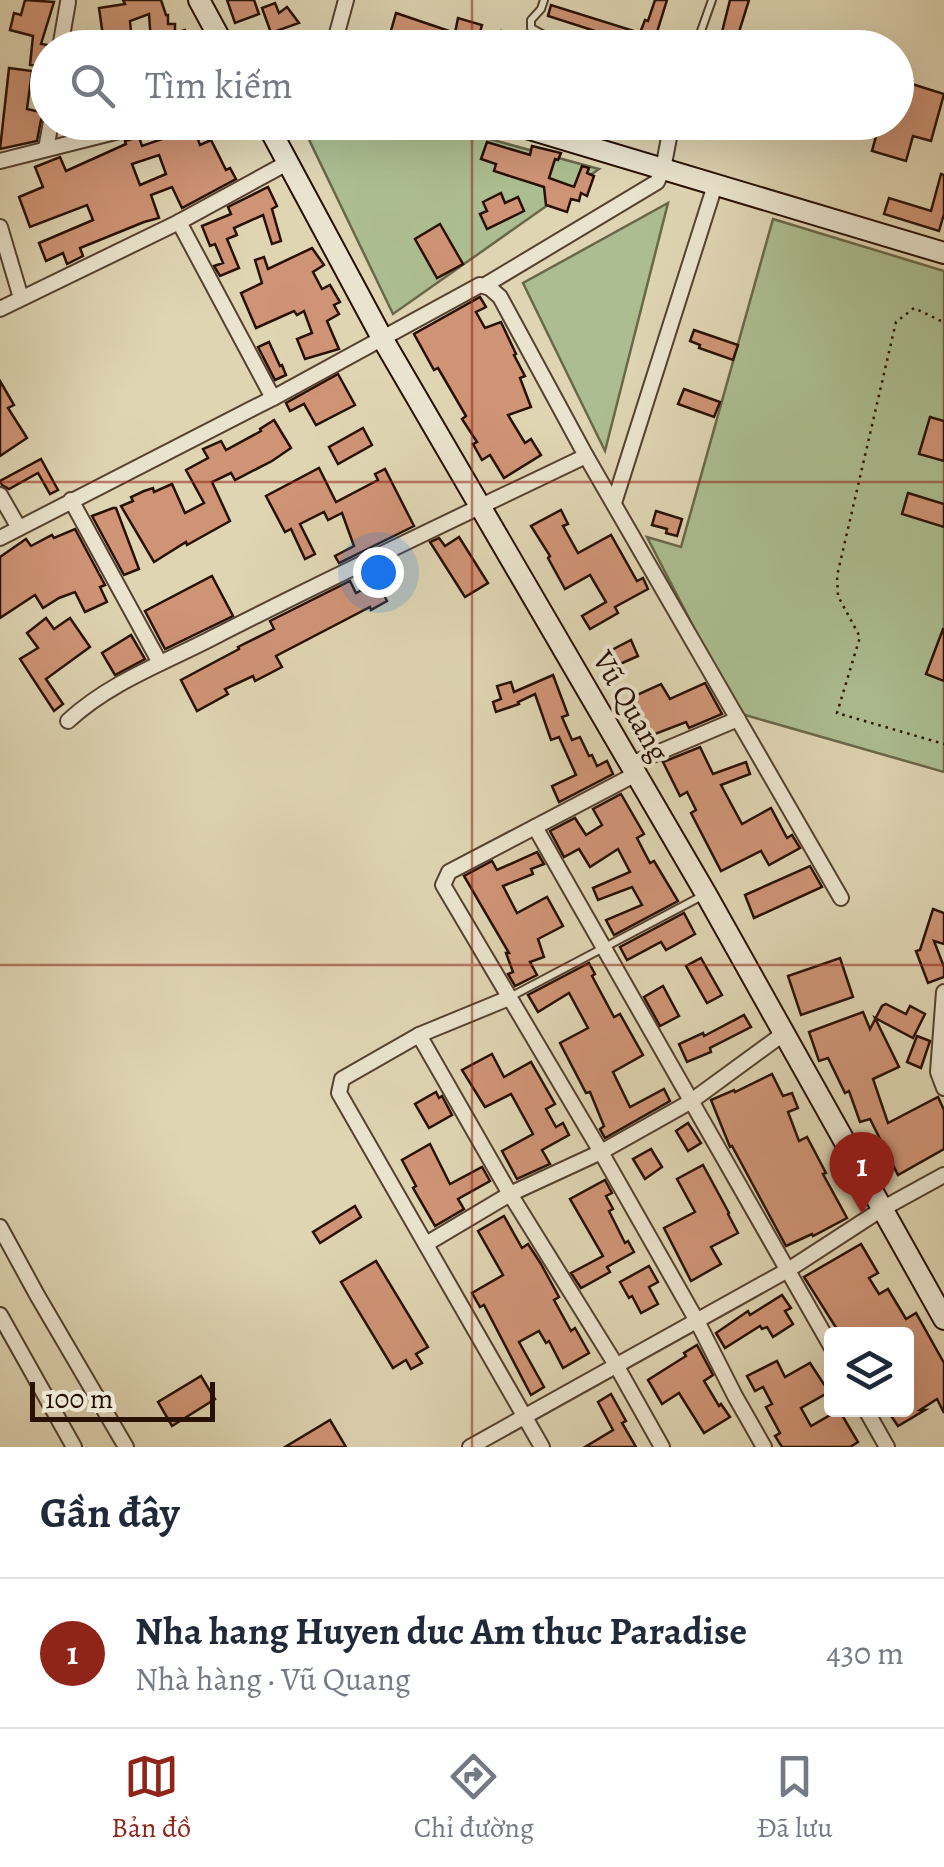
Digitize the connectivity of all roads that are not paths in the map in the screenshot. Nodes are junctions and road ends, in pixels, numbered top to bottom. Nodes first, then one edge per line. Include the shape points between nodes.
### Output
1 (199, 0) edge
2 (346, 0) edge
3 (544, 0) edge
4 (712, 0) edge
5 (68, 2) edge
6 (63, 30) edge
7 (215, 30) edge
8 (338, 30) edge
9 (535, 30) edge
10 (701, 30) edge
11 (47, 140) edge
12 (85, 140) edge
13 (275, 140) edge
14 (566, 140) edge
15 (669, 140) edge
16 (46, 150) junction
17 (0, 161) edge
18 (287, 164) junction
19 (663, 169) junction
20 (715, 184) junction
21 (179, 222) junction
22 (0, 227) edge
23 (944, 253) edge
24 (490, 288) junction
25 (22, 298) junction
26 (0, 309) edge
27 (382, 338) junction
28 (274, 398) junction
29 (586, 456) junction
30 (0, 495) edge
31 (71, 500) junction
32 (614, 503) junction
33 (480, 506) junction
34 (18, 528) junction
35 (0, 538) edge
36 (160, 663) junction
37 (738, 719) junction
38 (68, 720) dead end
39 (633, 769) junction
40 (535, 827) junction
41 (706, 894) junction
42 (842, 898) dead end
43 (603, 948) junction
44 (944, 992) edge
45 (508, 998) junction
46 (783, 1034) junction
47 (419, 1035) junction
48 (944, 1088) edge
49 (690, 1102) junction
50 (601, 1152) junction
51 (944, 1175) edge
52 (510, 1194) junction
53 (882, 1209) junction
54 (0, 1227) edge
55 (426, 1244) junction
56 (788, 1270) junction
57 (0, 1315) edge
58 (944, 1319) edge
59 (698, 1321) junction
60 (824, 1334) edge
61 (616, 1365) junction
62 (524, 1415) junction
63 (870, 1417) edge
64 (74, 1447) edge
65 (126, 1447) edge
66 (470, 1447) edge
67 (542, 1447) edge
68 (662, 1447) edge
69 (764, 1447) edge
70 (887, 1447) edge

1 - 7 main road
2 - 8 street
3 - 9 lane via 531,20
4 - 10 lane
5 - 6 street
11 - 16 street
12 - 16 street
13 - 18 main road, Vũ Quang
14 - 19 main road
15 - 19 street
16 - 17 street
18 - 21 street
18 - 27 main road, Vũ Quang
19 - 20 main road
19 - 24 street via 657,182
20 - 23 main road
20 - 32 street
21 - 25 street
21 - 28 street
22 - 25 street
24 - 27 street via 480,286
24 - 29 street
25 - 26 street
27 - 28 street
27 - 33 main road, Vũ Quang
28 - 31 street
29 - 32 street
29 - 33 street
30 - 34 street
31 - 34 street
31 - 36 street
32 - 37 street
33 - 36 street
33 - 39 main road, Vũ Quang
34 - 35 street
36 - 38 street
37 - 39 street
37 - 42 street
39 - 40 street
39 - 41 main road, Vũ Quang
40 - 43 street
40 - 45 street via 443,881
41 - 43 lane
41 - 46 main road, Vũ Quang
43 - 45 lane
43 - 49 street
44 - 48 street via 938,1072
45 - 47 street
45 - 50 street
46 - 49 street
46 - 53 main road, Vũ Quang
47 - 52 street
47 - 55 street via 342,1079 340,1093
49 - 50 street
49 - 56 street
50 - 52 street
50 - 59 street
51 - 53 street
52 - 55 street
52 - 61 street
53 - 56 street
53 - 58 main road, Vũ Quang
54 - 65 street
55 - 62 street
56 - 59 street
56 - 60 street
57 - 64 street
59 - 61 street
59 - 69 street
61 - 62 street
61 - 68 street
62 - 66 street
62 - 67 street
63 - 70 street

